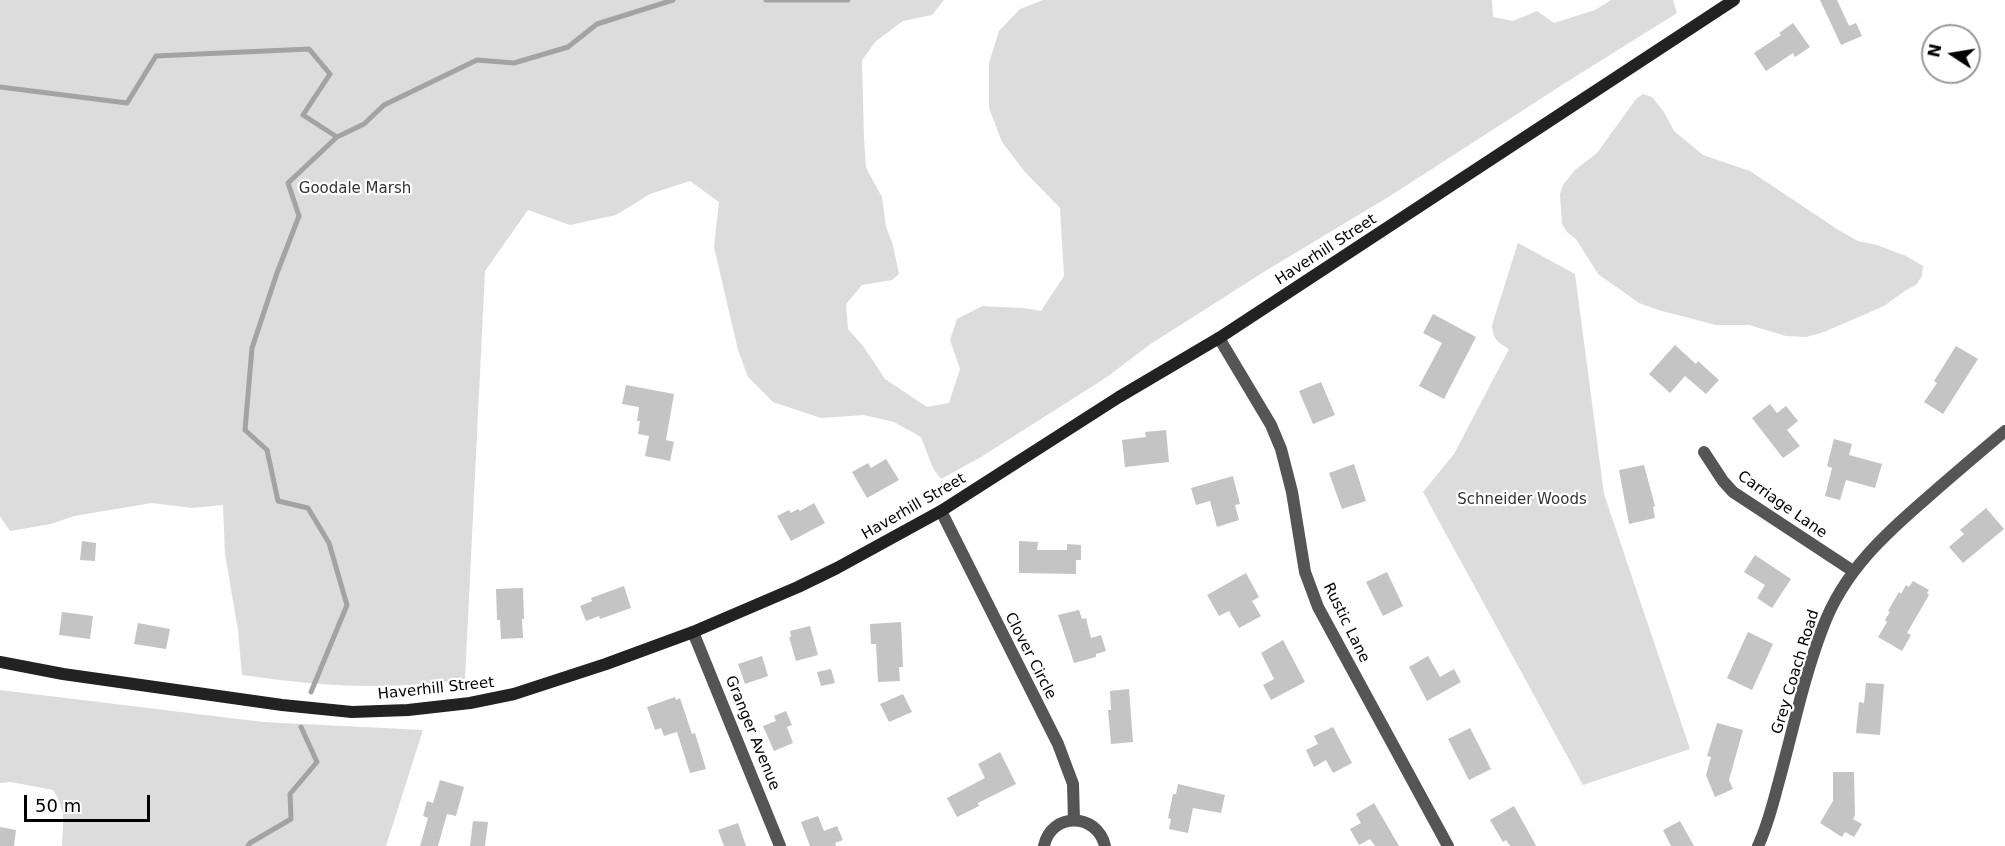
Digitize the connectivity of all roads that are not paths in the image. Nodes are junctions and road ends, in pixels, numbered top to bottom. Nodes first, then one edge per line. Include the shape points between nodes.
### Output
1 (1734, 0) edge
2 (1219, 338) junction
3 (2005, 431) edge
4 (1704, 452) dead end
5 (941, 511) junction
6 (1853, 571) junction
7 (693, 632) junction
8 (0, 663) edge
9 (1074, 820) junction
10 (780, 846) edge
11 (1044, 846) edge
12 (1105, 846) edge
13 (1448, 846) edge
14 (1758, 846) edge

1 - 2 street, Haverhill Street
2 - 5 street, Haverhill Street
2 - 13 street, Rustic Lane via 1281,449 1305,572 1318,607
3 - 6 street, Grey Coach Road via 1900,521
4 - 6 street, Carriage Lane via 1734,492
5 - 7 street, Haverhill Street via 837,568
5 - 9 street, Clover Circle via 1058,744 1073,784
6 - 14 street, Grey Coach Road via 1824,625
7 - 8 street, Haverhill Street via 514,694 408,710 352,712 282,705
7 - 10 street, Granger Avenue
9 - 11 street via 1056,826
9 - 12 street via 1092,826

